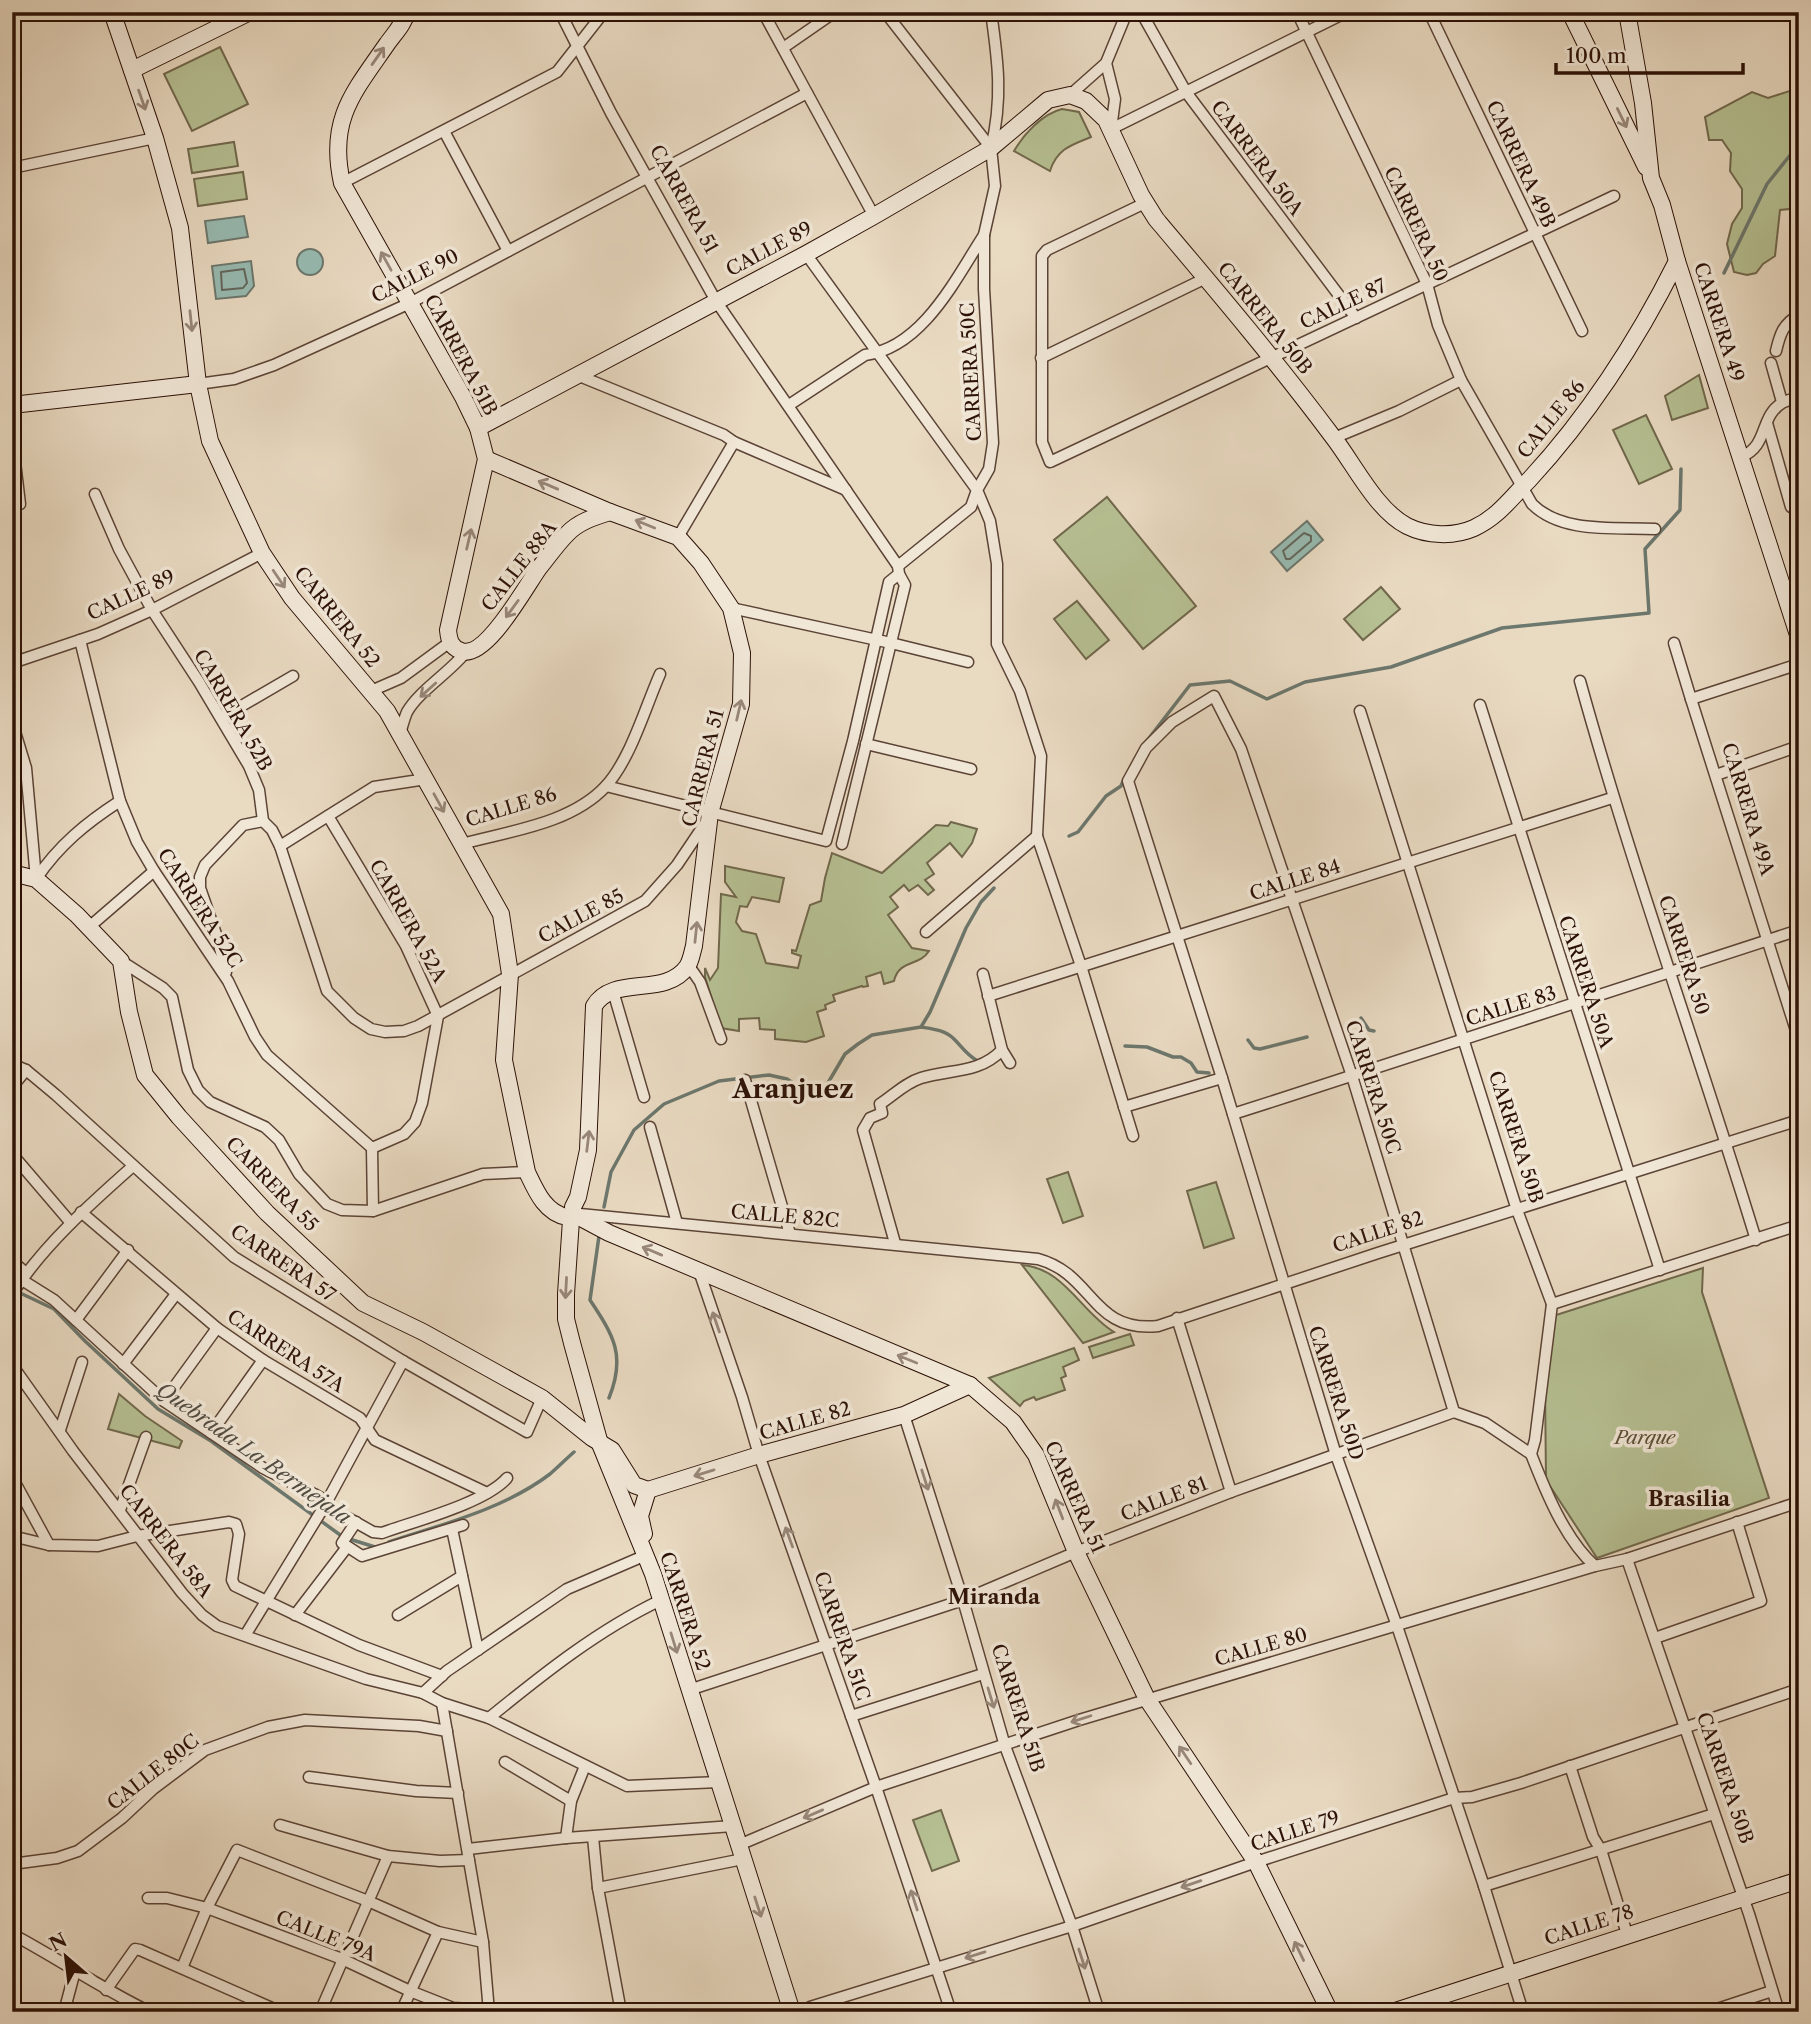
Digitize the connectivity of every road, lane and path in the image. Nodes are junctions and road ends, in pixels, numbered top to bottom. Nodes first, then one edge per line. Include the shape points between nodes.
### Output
1 (111, 12) edge
2 (250, 12) edge
3 (407, 12) edge
4 (560, 12) edge
5 (604, 12) edge
6 (763, 12) edge
7 (835, 12) edge
8 (885, 12) edge
9 (991, 12) edge
10 (1127, 12) edge
11 (1141, 12) edge
12 (1297, 12) edge
13 (1347, 12) edge
14 (1429, 12) edge
15 (1570, 12) edge
16 (1627, 12) edge
17 (1306, 32) junction
18 (577, 47) junction
19 (783, 48) junction
20 (1106, 63) junction
21 (132, 70) junction
22 (1639, 80) junction
23 (1606, 86) junction
24 (1186, 92) junction
25 (807, 93) junction
26 (1070, 95) junction
27 (1111, 129) junction
28 (444, 131) junction
29 (155, 138) junction
30 (991, 148) junction
31 (12, 168) edge
32 (648, 177) junction
33 (1651, 178) junction
34 (342, 183) junction
35 (1614, 196) dead end
36 (1145, 203) junction
37 (874, 216) junction
38 (1534, 234) junction
39 (984, 235) junction
40 (508, 251) junction
41 (806, 254) junction
42 (1677, 261) junction
43 (1206, 278) junction
44 (1427, 284) junction
45 (1689, 297) junction
46 (716, 301) junction
47 (410, 303) junction
48 (1655, 305) junction
49 (1799, 315) edge
50 (1356, 318) junction
51 (1582, 331) dead end
52 (1776, 351) dead end
53 (879, 353) junction
54 (1041, 358) junction
55 (1272, 358) junction
56 (1772, 363) dead end
57 (577, 375) junction
58 (1461, 380) junction
59 (198, 383) junction
60 (1799, 397) edge
61 (1782, 402) junction
62 (12, 405) edge
63 (789, 405) junction
64 (1767, 423) junction
65 (478, 428) junction
66 (12, 437) edge
67 (1334, 438) junction
68 (734, 442) junction
69 (1741, 457) junction
70 (486, 459) junction
71 (1521, 488) junction
72 (846, 490) junction
73 (977, 490) junction
74 (94, 494) dead end
75 (16, 505) edge
76 (1791, 507) dead end
77 (610, 512) junction
78 (1655, 528) dead end
79 (1454, 534) joint
80 (678, 537) junction
81 (262, 553) junction
82 (898, 570) junction
83 (731, 608) junction
84 (152, 610) junction
85 (1799, 638) edge
86 (80, 640) junction
87 (876, 640) junction
88 (450, 642) junction
89 (891, 643) junction
90 (1674, 643) dead end
91 (466, 652) junction
92 (968, 662) dead end
93 (12, 663) edge
94 (1799, 664) edge
95 (660, 674) dead end
96 (293, 676) dead end
97 (1580, 681) dead end
98 (370, 691) junction
99 (1691, 699) junction
100 (1480, 705) dead end
101 (1360, 711) dead end
102 (221, 718) junction
103 (12, 722) edge
104 (400, 734) junction
105 (866, 744) junction
106 (1799, 746) edge
107 (26, 768) junction
108 (12, 769) edge
109 (971, 769) dead end
110 (1716, 775) junction
111 (426, 779) junction
112 (1128, 780) joint
113 (606, 786) junction
114 (1612, 798) junction
115 (120, 801) junction
116 (710, 813) junction
117 (328, 816) junction
118 (262, 821) junction
119 (1519, 828) junction
120 (1037, 836) junction
121 (461, 844) junction
122 (842, 844) dead end
123 (280, 846) junction
124 (1408, 863) junction
125 (154, 871) junction
126 (12, 873) edge
127 (36, 879) junction
128 (1291, 900) junction
129 (88, 928) junction
130 (1799, 930) edge
131 (926, 932) dead end
132 (1177, 936) junction
133 (1766, 940) junction
134 (121, 961) junction
135 (689, 965) junction
136 (1081, 966) junction
137 (1671, 972) junction
138 (510, 974) junction
139 (983, 974) dead end
140 (228, 981) junction
141 (613, 991) junction
142 (988, 996) junction
143 (1575, 1005) junction
144 (438, 1016) junction
145 (1463, 1039) junction
146 (720, 1040) dead end
147 (1799, 1040) edge
148 (1002, 1050) junction
149 (1010, 1063) dead end
150 (12, 1064) edge
151 (26, 1070) junction
152 (1352, 1076) junction
153 (1222, 1078) junction
154 (746, 1086) dead end
155 (12, 1087) edge
156 (644, 1097) dead end
157 (1124, 1107) junction
158 (1233, 1114) junction
159 (1799, 1120) edge
160 (650, 1127) dead end
161 (1133, 1136) dead end
162 (1726, 1142) junction
163 (372, 1148) junction
164 (12, 1154) edge
165 (133, 1166) junction
166 (527, 1172) junction
167 (1629, 1175) junction
168 (1517, 1210) junction
169 (373, 1211) junction
170 (81, 1212) junction
171 (574, 1215) junction
172 (71, 1223) junction
173 (677, 1223) junction
174 (1799, 1226) edge
175 (790, 1234) junction
176 (1756, 1240) junction
177 (895, 1243) junction
178 (1405, 1245) junction
179 (128, 1250) junction
180 (986, 1252) joint
181 (12, 1261) edge
182 (1660, 1270) junction
183 (699, 1271) junction
184 (22, 1279) junction
185 (1283, 1284) junction
186 (12, 1294) edge
187 (176, 1294) junction
188 (1552, 1304) junction
189 (1177, 1318) junction
190 (76, 1320) junction
191 (217, 1328) junction
192 (262, 1360) junction
193 (403, 1361) junction
194 (82, 1362) dead end
195 (123, 1364) junction
196 (12, 1365) edge
197 (970, 1385) junction
198 (586, 1392) junction
199 (542, 1398) junction
200 (164, 1401) junction
201 (1454, 1412) junction
202 (904, 1415) junction
203 (565, 1417) junction
204 (366, 1429) junction
205 (60, 1430) junction
206 (211, 1433) junction
207 (146, 1437) dead end
208 (600, 1444) junction
209 (1531, 1454) junction
210 (759, 1455) junction
211 (1336, 1455) junction
212 (12, 1477) edge
213 (507, 1478) dead end
214 (648, 1490) junction
215 (1231, 1492) junction
216 (487, 1493) junction
217 (1799, 1502) edge
218 (325, 1504) junction
219 (120, 1510) junction
220 (1737, 1521) junction
221 (356, 1522) junction
222 (12, 1536) edge
223 (137, 1536) junction
224 (346, 1541) junction
225 (49, 1545) junction
226 (1076, 1552) junction
227 (646, 1555) junction
228 (1628, 1559) junction
229 (1595, 1566) junction
230 (462, 1576) junction
231 (661, 1600) junction
232 (963, 1600) junction
233 (266, 1601) junction
234 (295, 1615) junction
235 (398, 1615) dead end
236 (1397, 1626) junction
237 (246, 1634) junction
238 (1655, 1637) junction
239 (826, 1643) junction
240 (478, 1650) junction
241 (983, 1674) junction
242 (442, 1676) junction
243 (1799, 1689) edge
244 (689, 1690) junction
245 (423, 1693) junction
246 (1147, 1699) junction
247 (442, 1703) junction
248 (851, 1716) junction
249 (489, 1718) junction
250 (1686, 1728) junction
251 (447, 1731) junction
252 (1005, 1746) junction
253 (505, 1762) dead end
254 (585, 1766) junction
255 (1570, 1766) junction
256 (309, 1777) dead end
257 (719, 1782) junction
258 (876, 1787) junction
259 (458, 1793) junction
260 (1454, 1798) junction
261 (571, 1801) junction
262 (1714, 1814) junction
263 (280, 1825) dead end
264 (733, 1826) junction
265 (593, 1837) junction
266 (566, 1838) junction
267 (1601, 1850) junction
268 (741, 1853) junction
269 (468, 1854) junction
270 (387, 1856) junction
271 (1256, 1862) junction
272 (12, 1864) edge
273 (1799, 1880) edge
274 (1484, 1886) junction
275 (598, 1888) junction
276 (148, 1898) dead end
277 (1743, 1898) junction
278 (368, 1901) junction
279 (207, 1908) junction
280 (1072, 1926) junction
281 (438, 1933) junction
282 (12, 1934) edge
283 (1627, 1934) junction
284 (483, 1942) junction
285 (342, 1959) junction
286 (936, 1967) junction
287 (182, 1968) junction
288 (75, 1971) junction
289 (1511, 1972) junction
290 (106, 1990) junction
291 (410, 1991) junction
292 (1772, 1991) junction
293 (148, 2011) edge
294 (489, 2011) edge
295 (64, 2012) edge
296 (281, 2012) edge
297 (320, 2012) edge
298 (401, 2012) edge
299 (621, 2012) edge
300 (792, 2012) edge
301 (804, 2012) edge
302 (951, 2012) edge
303 (1099, 2012) edge
304 (1330, 2012) edge
305 (1392, 2012) edge
306 (1523, 2012) edge
307 (1708, 2012) edge
308 (1779, 2012) edge

1 - 21 street, CARRERA 52
2 - 21 street
34 -> 3 street, CARRERA 51B via 337,141 344,112
4 - 18 street, CARRERA 51
5 - 18 street
6 - 19 street
7 - 19 street
8 - 30 street
9 - 30 street via 1000,92
10 - 20 street
11 - 24 street, CARRERA 50A
12 - 17 street, CARRERA 50
13 - 17 street
14 - 38 street, CARRERA 49B
15 - 23 street
16 - 22 street, CARRERA 49
17 - 24 street
17 - 44 street, CARRERA 50
18 - 28 street via 557,72
18 - 32 street, CARRERA 51
19 - 25 street
20 - 26 street
20 - 27 street via 1115,99
21 -> 29 street, CARRERA 52
22 - 23 street via 1624,91
22 - 33 street, CARRERA 49
23 -> 33 street
24 - 27 street
24 - 50 street, CARRERA 50A
25 - 32 street, CALLE 90
25 - 37 street
26 - 27 street, CARRERA 50B via 1086,101
26 - 30 street, CALLE 89 via 1048,100
27 - 36 street, CARRERA 50B
28 - 34 street
28 - 40 street
29 - 31 street
29 -> 59 street, CARRERA 52 via 180,228
30 - 37 street, CALLE 89
30 - 39 street, CARRERA 50C via 995,186
32 - 40 street, CALLE 90
32 - 46 street, CARRERA 51
33 - 42 street, CARRERA 49
47 -> 34 street, CARRERA 51B
35 - 38 street, CALLE 87
36 - 43 street, CARRERA 50B
36 - 54 street via 1042,256
37 - 41 street, CALLE 89
38 - 44 street, CALLE 87
38 - 51 street, CARRERA 49B
39 - 53 street via 926,320 898,345
39 - 73 street, CARRERA 50C via 993,443 989,469
40 - 47 street, CALLE 90
41 - 46 street, CALLE 89
41 - 53 street
42 - 45 street, CARRERA 49
42 - 48 street, CALLE 86
43 - 54 street
43 - 55 street, CARRERA 50B
44 - 50 street, CALLE 87
44 - 58 street, CARRERA 50 via 1438,326
45 - 48 street via 1670,295
45 - 69 street, CARRERA 49
46 - 57 street, CALLE 89
46 - 63 street, CARRERA 51
47 - 59 street, CALLE 90 via 274,365 234,379
47 - 65 street, CARRERA 51B
48 - 71 street, CALLE 86 via 1593,404
49 - 52 street via 1781,330
50 - 55 street, CALLE 87
53 - 63 street via 865,355
53 - 73 street
54 - 55 street, CALLE 87 via 1042,442 1050,462
55 - 67 street, CARRERA 50B
56 - 61 street
57 - 65 street, CALLE 89
57 - 68 street
58 - 67 street
58 - 71 street, CARRERA 50
59 - 62 street, CALLE 90
59 - 81 street, CARRERA 52 via 209,441
60 - 61 street
61 - 64 street
63 - 72 street, CARRERA 51
64 - 69 street via 1758,446
64 - 76 street
65 - 70 street, CARRERA 51B
66 - 75 street
67 - 79 street, CARRERA 50B via 1389,513 1407,526 1432,534
68 - 72 street
68 - 80 street
69 - 85 street, CARRERA 49
77 -> 70 street, CARRERA 51
88 -> 70 street, CALLE 88A via 448,629
71 - 78 street, CARRERA 50 via 1541,512 1573,524
71 - 79 street, CALLE 86 via 1498,513 1475,528
72 - 82 street, CARRERA 51
73 - 82 street via 971,507
73 - 120 street via 990,521 997,564 997,644 1020,691 1041,756
74 - 84 street, CARRERA 52B
80 -> 77 street, CARRERA 51
77 -> 91 street, CALLE 88A via 569,532 489,639
80 - 83 street, CARRERA 51
81 - 84 street, CALLE 89
81 -> 98 street, CARRERA 52 via 292,598
82 - 87 street via 889,582
82 - 89 street via 905,585
83 - 87 street
116 -> 83 street, CARRERA 51 via 741,704 742,653
84 - 86 street, CALLE 89
84 - 102 street, CARRERA 52B
86 - 93 street, CALLE 89
86 - 115 street, CARRERA 52C
87 - 89 street
87 - 116 street via 826,841
88 - 91 street
88 - 98 street via 401,678
89 - 92 street
89 - 105 street
90 - 99 street, CARRERA 49A
91 -> 104 street, CALLE 88A via 414,703
94 - 99 street
95 - 113 street, CALLE 86 via 623,759
96 - 102 street
97 - 114 street, CARRERA 50
98 - 104 street, CARRERA 52
99 - 110 street, CARRERA 49A
100 - 119 street, CARRERA 50A
101 - 124 street, CARRERA 50B
102 - 118 street, CARRERA 52B via 259,790
103 - 107 street
104 - 111 street, CARRERA 52
105 - 109 street
105 - 122 street
106 - 110 street
107 - 108 street
107 - 127 street
110 - 133 street, CARRERA 49A
111 - 117 street via 374,787
111 -> 121 street, CARRERA 52
112 - 128 street, CARRERA 50C via 1146,748 1172,722 1214,696 1241,749
112 - 132 street, CARRERA 50D
113 - 116 street
113 - 121 street, CALLE 86 via 579,807 549,820
114 - 119 street, CALLE 84
114 - 137 street, CARRERA 50
115 - 125 street, CARRERA 52C
115 - 127 street via 88,822
135 -> 116 street, CARRERA 51
116 - 138 street, CALLE 85 via 677,865 645,901
117 - 123 street
117 - 144 street, CARRERA 52A via 406,946
118 - 123 street, CARRERA 52B
118 - 140 street via 243,825 205,865 200,877
119 - 124 street, CALLE 84
119 - 143 street, CARRERA 50A
120 - 131 street
120 - 136 street
121 - 138 street, CARRERA 52 via 500,914
123 - 144 street, CARRERA 52B via 327,991 340,1006 371,1029 385,1032 404,1031
124 - 128 street, CALLE 84
124 - 145 street, CARRERA 50B
125 - 129 street
125 - 140 street, CARRERA 52C
126 - 127 street
127 - 129 street
128 - 132 street, CALLE 84
128 - 152 street, CARRERA 50C
129 - 134 street
130 - 133 street, CALLE 83
132 - 136 street, CALLE 84
132 - 153 street, CARRERA 50D
133 - 137 street, CALLE 83
133 - 147 street, CARRERA 49A
134 - 169 street via 172,997 188,1070 210,1102 265,1126 327,1204 342,1210
134 - 199 street, CARRERA 55 via 145,1075 267,1213 363,1303
135 - 141 street via 663,983
135 - 146 street via 700,982
136 - 142 street, CALLE 84
136 - 157 street
137 - 143 street, CALLE 83
137 - 162 street, CARRERA 50
138 - 144 street, CALLE 85
138 - 166 street, CARRERA 52 via 504,1060
139 - 142 street
140 - 163 street, CARRERA 52C via 267,1055
141 - 156 street
171 -> 141 street via 590,1130 593,1016 599,998
142 - 148 street
143 - 145 street, CALLE 83
143 - 167 street, CARRERA 50A
144 - 163 street via 415,1122 404,1134
145 - 152 street, CALLE 83
145 - 168 street, CARRERA 50B
148 - 149 street
148 - 177 street via 971,1069 909,1083 880,1104 882,1113 870,1118 863,1130
150 - 151 street, CARRERA 57
151 - 155 street
151 - 165 street, CARRERA 57
152 - 158 street, CALLE 83
152 - 178 street, CARRERA 50C
153 - 157 street
153 - 158 street, CARRERA 50D
154 - 175 street
157 - 161 street
158 - 185 street, CARRERA 50D
159 - 162 street, CALLE 82
160 - 173 street
162 - 167 street, CALLE 82
162 - 176 street, CARRERA 50
163 - 169 street
164 - 172 street
165 - 170 street
165 - 193 street, CARRERA 57 via 234,1257
166 - 169 street via 483,1174
166 - 171 street, CARRERA 52 via 550,1210
167 - 168 street, CALLE 82
167 - 182 street, CARRERA 50A
168 - 178 street, CALLE 82
168 - 188 street, CARRERA 50B
170 - 172 street
170 - 179 street, CARRERA 57A
171 - 173 street, CALLE 82C
183 -> 171 street, CARRERA 51
171 -> 198 street, CARRERA 52 via 566,1319
172 - 184 street
173 - 175 street, CALLE 82C
174 - 176 street
175 - 177 street, CALLE 82C
176 - 182 street
177 - 180 street, CALLE 82C
178 - 185 street, CALLE 82
178 - 201 street, CARRERA 50C
179 - 187 street, CARRERA 57A
179 - 190 street
180 - 189 street, CALLE 82 via 1058,1266 1082,1285 1107,1315 1123,1324 1158,1326
181 - 184 street
182 - 188 street
197 -> 183 street, CARRERA 51
210 -> 183 street, CARRERA 51C
184 - 186 street
184 - 190 street
185 - 189 street, CALLE 82
185 - 211 street, CARRERA 50D
187 - 191 street, CARRERA 57A
187 - 195 street
188 - 209 street, CARRERA 50B
189 - 215 street
190 - 195 street
191 - 192 street, CARRERA 57A
191 - 200 street
192 - 204 street, CARRERA 57A via 360,1418
192 - 206 street
193 - 199 street, CARRERA 57 via 527,1432
193 - 204 street
194 - 205 street
195 - 200 street
196 - 205 street, CARRERA 58A
197 - 202 street, CALLE 82
226 -> 197 street, CARRERA 51 via 1050,1484 1026,1439
198 - 203 street via 583,1406
198 - 208 street, CARRERA 52
199 - 203 street, CARRERA 55
200 - 206 street
201 - 209 street via 1485,1423
201 - 211 street, CALLE 81
202 - 210 street, CALLE 82
202 -> 232 street, CARRERA 51B
203 - 208 street, CARRERA 55
204 - 216 street, CARRERA 57A via 375,1440
204 - 218 street
205 - 219 street, CARRERA 58A
206 - 218 street
207 - 219 street
208 - 214 street via 618,1457 634,1485
208 - 227 street, CARRERA 52
209 - 229 street via 1556,1511
210 -> 214 street, CALLE 82
239 -> 210 street, CARRERA 51C
211 - 215 street, CALLE 81
211 - 236 street, CARRERA 50D
212 - 225 street
213 - 216 street
214 - 227 street via 640,1516
215 - 226 street, CALLE 81
216 - 221 street via 382,1533
217 - 220 street, CALLE 80
218 - 221 street
218 - 233 street
219 - 223 street, CARRERA 58A
220 - 228 street, CALLE 80
220 - 238 street via 1761,1601
221 - 224 street
222 - 225 street
223 - 225 street via 98,1546
223 - 233 street via 236,1524 239,1534 232,1580 240,1590
223 - 237 street, CARRERA 58A via 202,1615 217,1626
224 - 230 street via 365,1556 458,1527
224 - 234 street
226 - 232 street, CALLE 81
226 - 246 street, CARRERA 51
227 - 231 street, CARRERA 52
227 - 240 street via 567,1589
228 - 229 street, CALLE 80
228 - 238 street, CARRERA 50B
229 - 236 street, CALLE 80
230 - 235 street
230 - 240 street
231 -> 244 street, CARRERA 52
231 - 249 street via 547,1671
232 - 239 street, CALLE 81
232 - 241 street, CARRERA 51B
233 - 234 street
233 - 237 street
234 - 242 street
236 - 246 street, CALLE 80
236 - 260 street, CARRERA 50D
237 - 245 street, CARRERA 58A via 366,1678
238 - 250 street, CARRERA 50B
239 - 244 street, CALLE 81
239 - 248 street, CARRERA 51C
240 - 242 street
241 - 248 street
241 -> 252 street, CARRERA 51B
242 - 245 street
243 - 250 street, CALLE 79
244 - 257 street, CARRERA 52
245 - 247 street
246 -> 252 street, CALLE 80
271 -> 246 street, CARRERA 51
247 - 249 street
247 - 251 street
248 - 258 street, CARRERA 51C
249 - 254 street
250 - 255 street, CALLE 79
250 - 262 street, CARRERA 50B
251 - 259 street
251 - 272 street, CALLE 80C via 305,1720 268,1727 205,1750 78,1852
252 - 258 street, CALLE 80
252 - 280 street, CARRERA 51B
253 - 261 street
254 - 257 street via 631,1787
254 - 261 street
255 - 260 street, CALLE 79 via 1472,1797
255 - 267 street
256 - 259 street
257 - 264 street, CARRERA 52
258 -> 268 street, CALLE 80
286 -> 258 street, CARRERA 51C
259 - 269 street
260 - 271 street, CALLE 79
260 - 274 street, CARRERA 50D
261 - 266 street
262 - 267 street
262 - 277 street, CARRERA 50B
263 - 270 street
264 - 265 street
264 - 268 street, CARRERA 52
265 - 266 street
265 - 275 street
266 - 269 street
267 - 274 street
267 - 283 street
268 - 275 street, CALLE 80
268 -> 300 street, CARRERA 52
269 - 270 street via 440,1861
269 - 284 street
270 - 278 street
271 -> 280 street, CALLE 79
304 -> 271 street, CARRERA 51
273 - 277 street, CALLE 78
274 - 289 street, CARRERA 50D
275 - 299 street
276 - 279 street, CALLE 79A
277 - 283 street, CALLE 78
277 - 292 street, CARRERA 50B
278 - 279 street via 237,1850
278 - 281 street
278 - 285 street
279 - 285 street, CALLE 79A
279 - 287 street
280 -> 286 street, CALLE 79
280 -> 303 street, CARRERA 51B
281 - 284 street
281 - 291 street
282 - 288 street
283 - 289 street, CALLE 78
284 - 294 street
285 - 291 street, CALLE 79A
285 - 297 street
286 - 301 street, CALLE 79
286 - 302 street, CARRERA 51C
287 - 290 street via 135,1950
287 - 296 street
288 - 290 street
288 - 295 street
289 - 305 street, CALLE 78
289 - 306 street, CARRERA 50D
290 - 293 street
291 - 294 street, CALLE 79A via 453,2008
291 - 298 street
292 - 307 street
292 - 308 street, CARRERA 50B

